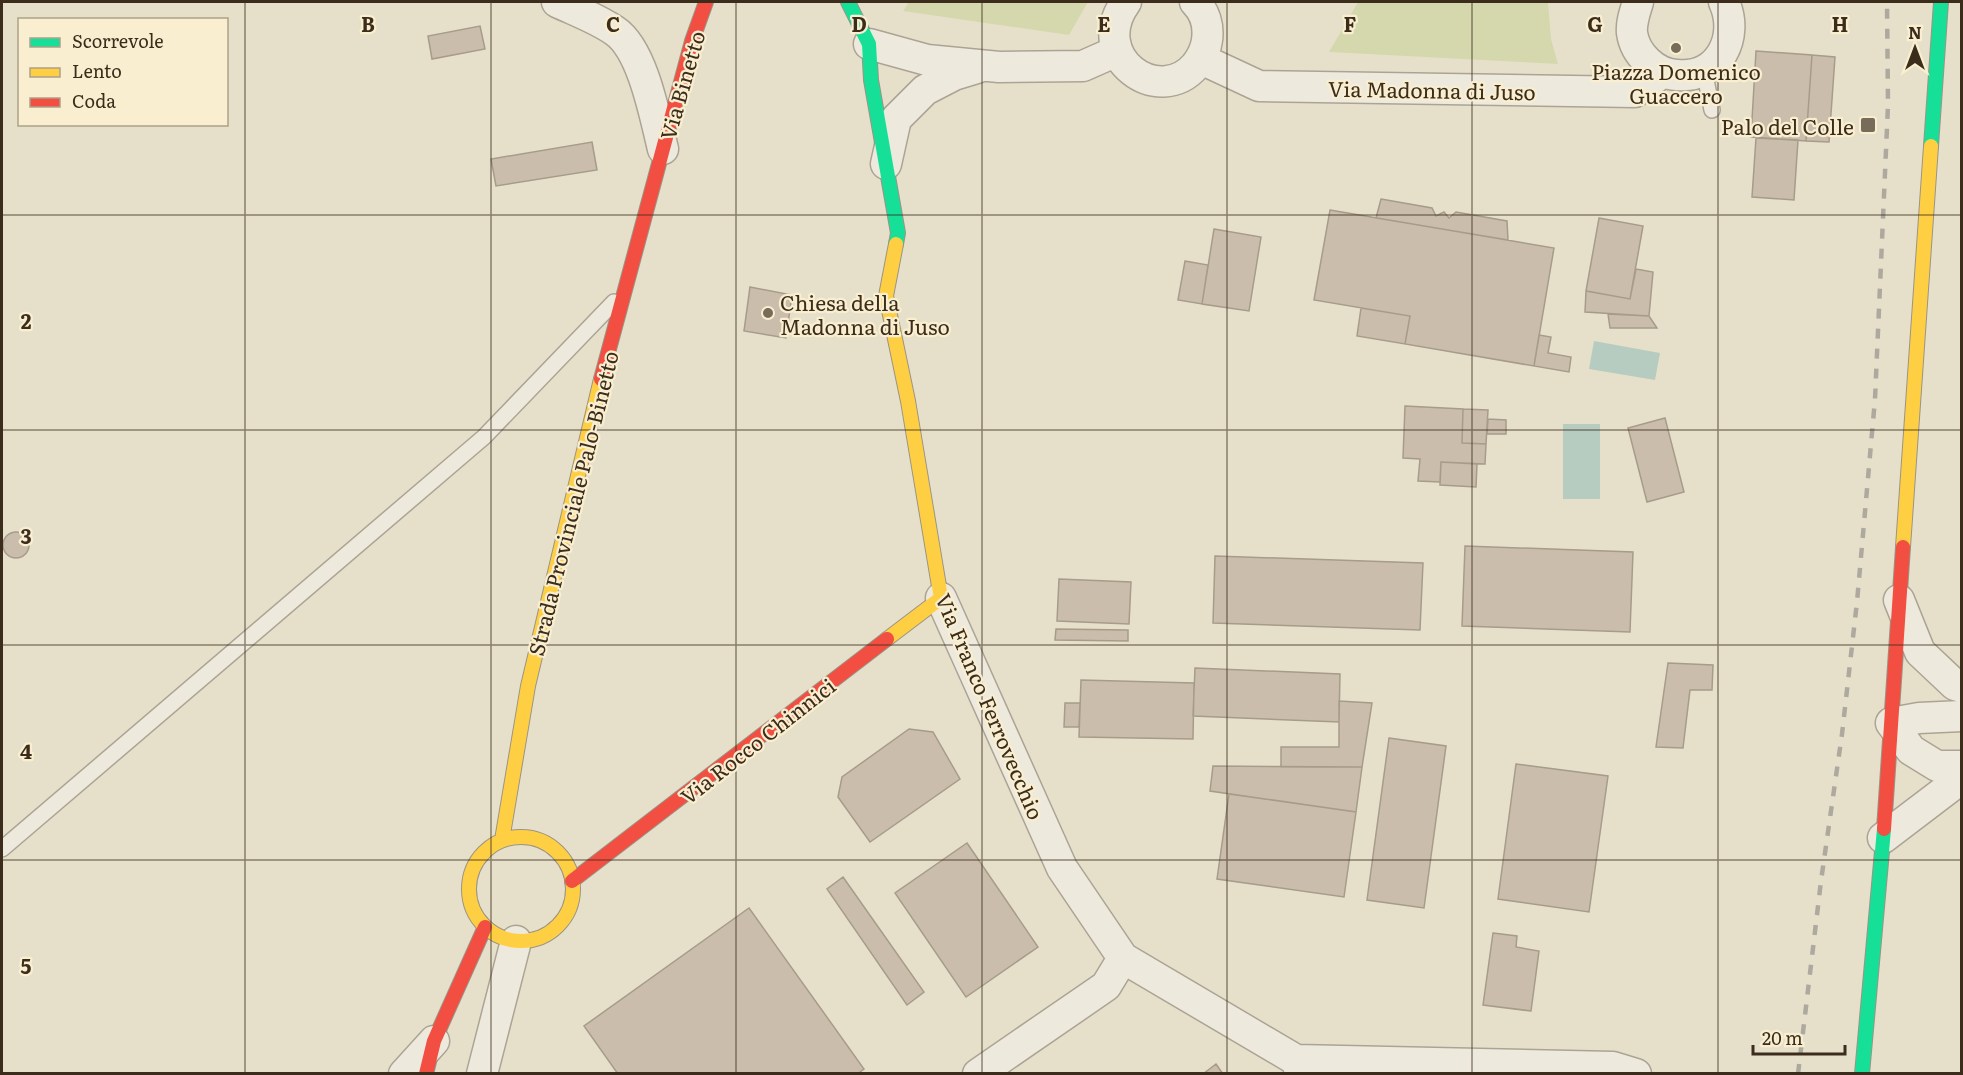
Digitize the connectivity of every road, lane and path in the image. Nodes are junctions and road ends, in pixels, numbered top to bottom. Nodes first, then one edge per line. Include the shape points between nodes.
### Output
1 (557, 2) edge
2 (706, 2) edge
3 (848, 2) edge
4 (1126, 2) edge
5 (1196, 2) edge
6 (1638, 2) edge
7 (1724, 2) edge
8 (1941, 2) edge
9 (868, 44) junction
10 (1117, 51) junction
11 (1201, 59) junction
12 (986, 66) junction
13 (1704, 70) junction
14 (1663, 72) junction
15 (1712, 110) dead end
16 (661, 159) junction
17 (886, 164) junction
18 (625, 290) junction
19 (941, 598) junction
20 (1899, 600) junction
21 (1962, 687) edge
22 (1962, 716) edge
23 (1891, 723) junction
24 (1962, 766) edge
25 (1962, 778) edge
26 (1883, 838) junction
27 (502, 840) junction
28 (2, 849) edge
29 (573, 881) junction
30 (484, 927) junction
31 (516, 941) junction
32 (1123, 958) junction
33 (434, 1041) junction
34 (1299, 1067) edge
35 (404, 1074) edge
36 (426, 1074) edge
37 (482, 1074) edge
38 (978, 1074) edge
39 (1636, 1074) edge
40 (1862, 1074) edge

1 - 16 street via 617,31 633,51
2 - 16 street, Via Binetto
3 - 9 street
4 - 10 street via 1114,25
5 - 11 street via 1208,31
6 - 14 street via 1632,34 1648,63
7 - 13 street via 1731,30 1718,60
8 - 20 street
9 - 12 street via 927,60
9 - 17 street, Via Franco Ferrovecchio
10 - 11 street via 1132,71 1156,80 1182,76
10 - 12 street via 1083,66
11 - 14 street, Via Madonna di Juso via 1259,86 1635,92
12 - 17 street via 954,75 925,90 896,120
13 - 14 street via 1676,75
13 - 15 lane
16 - 18 street, Strada Provinciale Palo-Binetto
17 - 19 street, Via Franco Ferrovecchio via 898,233 886,296
18 - 27 street, Strada Provinciale Palo-Binetto via 528,686
18 - 28 lane via 484,437
19 - 29 street, Via Rocco Chinnici
19 - 32 street, Via Franco Ferrovecchio via 1062,868
20 - 21 street via 1920,652
20 - 23 street
22 - 23 street
23 - 24 street via 1911,750 1937,766
23 - 26 street
25 - 26 street
26 - 40 street
27 - 29 street via 532,838 547,844 559,854
27 - 30 street via 478,859 468,886 475,915
29 - 31 street via 572,897 559,925 546,935
30 - 31 street
30 - 33 street
31 - 37 street
32 - 34 street, Via Franco Ferrovecchio
32 - 38 street via 1106,986
33 - 35 street
33 - 36 street
34 - 39 street via 1614,1067

